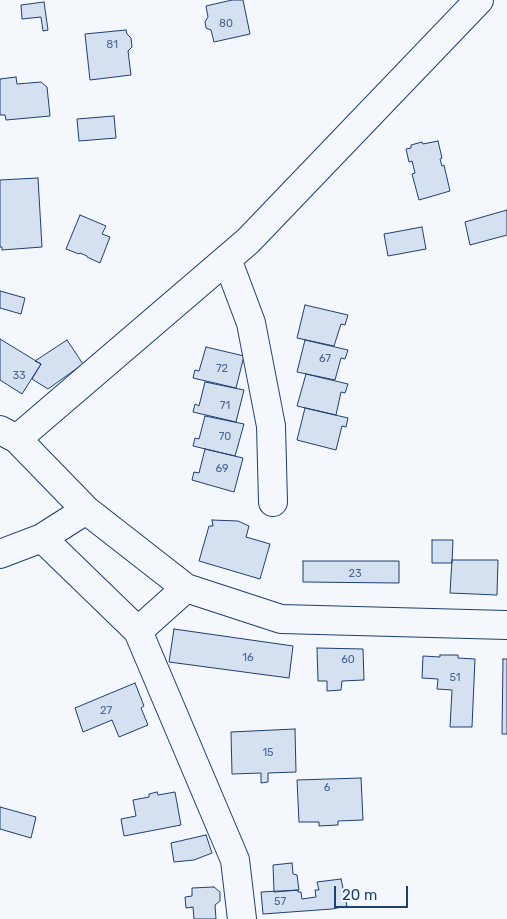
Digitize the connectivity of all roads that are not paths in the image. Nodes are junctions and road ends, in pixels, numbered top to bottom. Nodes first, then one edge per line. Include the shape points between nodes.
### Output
1 (471, 3) edge
2 (227, 259) junction
3 (9, 434) edge
4 (273, 502) dead end
5 (86, 510) junction
6 (42, 538) junction
7 (0, 554) edge
8 (186, 588) junction
9 (507, 625) edge
10 (138, 631) junction
11 (242, 919) edge

1 - 2 street via 248,241
2 - 3 street
2 - 4 street via 251,323 271,426
3 - 5 street
5 - 6 street
5 - 8 street
6 - 7 street
6 - 10 street
8 - 9 street via 281,619
8 - 10 street
10 - 11 street via 235,860

